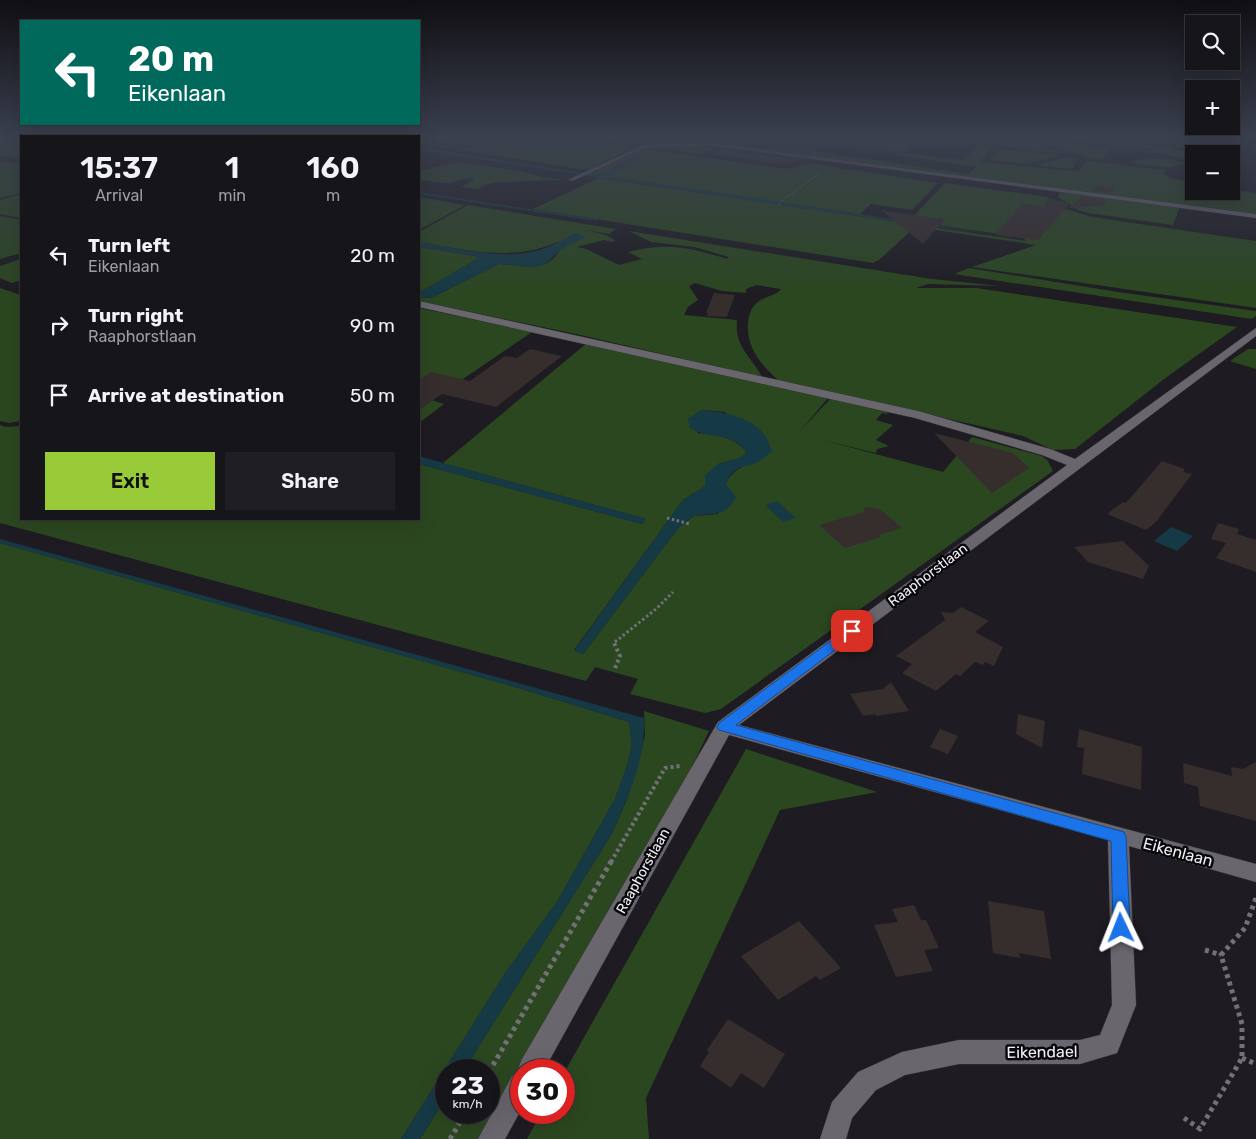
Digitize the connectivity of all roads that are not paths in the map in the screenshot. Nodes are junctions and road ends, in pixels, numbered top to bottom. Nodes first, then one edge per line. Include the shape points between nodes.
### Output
1 (1057, 190) edge
2 (1256, 216) edge
3 (420, 304) edge
4 (1256, 331) edge
5 (1076, 464) junction
6 (724, 727) junction
7 (1118, 837) junction
8 (1256, 873) edge
9 (536, 1059) edge
10 (510, 1105) edge
11 (491, 1139) edge
12 (833, 1139) edge

1 - 2 lane
3 - 5 street via 918,415 1046,452
4 - 5 street, Raaphorstlaan
5 - 6 street, Raaphorstlaan
6 - 7 street, Eikenlaan
6 - 9 street, Raaphorstlaan
7 - 8 street, Eikenlaan
7 - 12 street, Eikendael via 1124,1006 1108,1045 1080,1052 959,1052 902,1064 867,1081 841,1111
10 - 11 street

